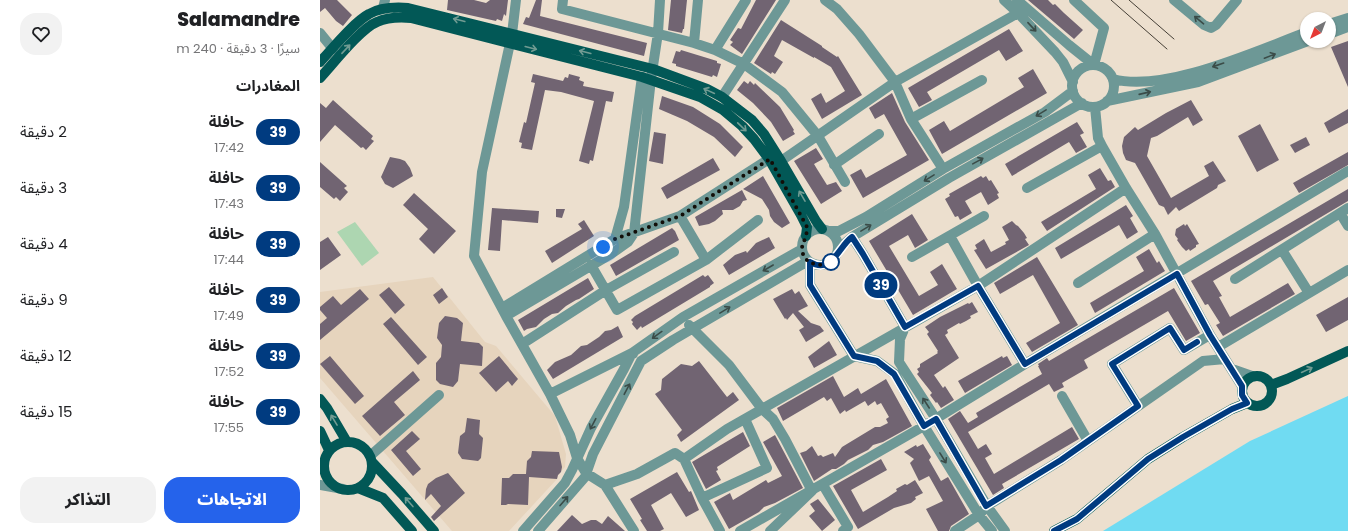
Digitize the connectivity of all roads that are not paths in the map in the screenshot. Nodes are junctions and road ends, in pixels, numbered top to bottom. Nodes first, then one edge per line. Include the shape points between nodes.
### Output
1 (516, 0) edge
2 (563, 0) edge
3 (660, 0) edge
4 (698, 0) edge
5 (746, 0) edge
6 (785, 0) edge
7 (825, 0) edge
8 (1004, 0) edge
9 (1017, 0) edge
10 (1074, 0) edge
11 (1174, 0) edge
12 (1237, 0) edge
13 (384, 4) edge
14 (1018, 12) junction
15 (1348, 18) edge
16 (1336, 22) edge
17 (1348, 27) edge
18 (1336, 31) edge
19 (320, 33) edge
20 (658, 33) junction
21 (1300, 35) edge
22 (511, 39) junction
23 (694, 43) junction
24 (1300, 44) edge
25 (333, 49) junction
26 (715, 50) junction
27 (320, 62) edge
28 (744, 64) junction
29 (1094, 65) junction
30 (649, 75) junction
31 (320, 78) edge
32 (1113, 79) junction
33 (982, 80) dead end
34 (895, 82) junction
35 (1073, 86) junction
36 (722, 97) junction
37 (1107, 101) junction
38 (1082, 103) junction
39 (1095, 107) junction
40 (911, 119) junction
41 (879, 134) dead end
42 (818, 136) junction
43 (1102, 146) junction
44 (770, 159) junction
45 (782, 161) junction
46 (834, 165) junction
47 (943, 169) junction
48 (1348, 171) edge
49 (845, 182) dead end
50 (1028, 188) dead end
51 (1126, 188) junction
52 (1344, 210) edge
53 (680, 216) junction
54 (984, 216) dead end
55 (758, 220) dead end
56 (1348, 226) edge
57 (825, 230) junction
58 (634, 233) junction
59 (1155, 234) junction
60 (806, 236) junction
61 (950, 236) junction
62 (852, 237) junction
63 (615, 239) junction
64 (802, 249) junction
65 (1282, 250) junction
66 (674, 252) dead end
67 (838, 253) junction
68 (912, 257) dead end
69 (706, 260) junction
70 (809, 261) junction
71 (591, 265) junction
72 (1348, 270) edge
73 (1177, 274) junction
74 (1235, 279) dead end
75 (1078, 283) dead end
76 (978, 286) junction
77 (606, 290) junction
78 (1309, 293) junction
79 (504, 312) junction
80 (683, 317) junction
81 (905, 327) junction
82 (692, 330) junction
83 (1210, 335) junction
84 (522, 344) junction
85 (1218, 347) junction
86 (1348, 351) edge
87 (632, 353) junction
88 (854, 356) junction
89 (1225, 359) junction
90 (641, 361) junction
91 (1025, 364) junction
92 (1232, 369) junction
93 (1252, 376) junction
94 (1271, 385) junction
95 (1242, 386) junction
96 (550, 394) junction
97 (439, 395) dead end
98 (1062, 396) dead end
99 (320, 399) edge
100 (1247, 403) junction
101 (1138, 406) junction
102 (762, 409) junction
103 (745, 419) junction
104 (936, 419) junction
105 (924, 426) junction
106 (320, 431) edge
107 (1088, 441) junction
108 (347, 442) junction
109 (330, 450) junction
110 (577, 458) junction
111 (371, 459) junction
112 (684, 459) junction
113 (322, 467) edge
114 (586, 473) junction
115 (605, 485) junction
116 (823, 485) junction
117 (320, 486) edge
118 (358, 488) junction
119 (343, 489) junction
120 (812, 491) junction
121 (702, 498) junction
122 (986, 506) junction
123 (979, 516) junction
124 (412, 531) edge
125 (434, 531) edge
126 (523, 531) edge
127 (538, 531) edge
128 (633, 531) edge
129 (720, 531) edge
130 (740, 531) edge
131 (770, 531) edge
132 (843, 531) edge
133 (955, 531) edge
134 (992, 531) edge
135 (1005, 531) edge
136 (1054, 531) edge

1 - 22 street
2 - 20 street via 562,9
3 - 20 street
4 - 23 street
5 - 26 street
6 - 28 street
7 - 34 street via 859,34
8 - 14 street
9 - 29 street
10 - 29 street via 1104,28
12 -> 11 street via 1211,28
22 -> 13 main road via 408,8
13 - 25 main road via 368,14
14 - 34 street
14 -> 35 street via 1063,62
15 - 16 street
17 - 18 street
19 - 25 street
20 - 23 street
20 - 30 street
21 -> 32 street via 1194,73 1149,82
22 - 30 main road
31 -> 22 main road via 363,32 376,22 394,17 411,18
22 - 79 street via 482,172 474,256
23 - 26 street
37 -> 24 street via 1198,82
25 - 27 main road
26 - 28 street
28 - 36 street
28 - 42 street via 782,92
29 - 32 street via 1107,70
29 - 35 street via 1080,70
36 -> 30 main road via 707,89
30 -> 44 main road via 723,110 742,126
30 - 58 street
30 - 63 street via 624,206
32 - 37 street via 1114,90
33 - 40 street
34 - 40 street
34 - 42 street
35 - 38 street via 1075,96
35 -> 47 street via 1045,112
36 - 45 main road via 752,120
37 - 39 street
38 - 39 street
62 -> 38 street via 949,178
39 - 43 street via 1098,138
40 - 47 street
41 - 46 street
42 - 45 street
42 - 46 street
43 - 50 street
43 - 51 street
44 - 53 street
44 - 60 main road via 807,227
57 -> 45 main road via 816,221
46 - 49 street
47 -> 57 street via 839,231
48 - 73 street
51 - 59 street
51 - 76 street
52 - 56 street
52 - 65 street
53 - 58 street
53 - 69 street
54 - 61 street
55 - 69 street
57 - 60 street via 816,230
57 - 67 street via 837,240
58 - 63 street
58 - 71 street via 628,242
59 - 73 street
59 - 75 street
60 - 64 street
61 - 68 street
61 - 76 street
62 - 67 street
62 - 81 street
63 - 79 street
64 - 70 street
64 -> 80 street
65 - 74 street
65 - 78 street
66 - 77 street
67 - 70 street via 825,265 819,266
69 - 77 street via 617,310
82 -> 70 street
70 - 88 street via 810,285
71 - 77 street
71 - 79 street
72 - 78 street
73 - 83 street
73 - 91 street
76 - 81 street
76 - 91 street
77 - 84 street
78 - 85 street
79 - 84 street
80 - 82 street
80 -> 87 street
81 - 88 street
104 -> 81 street via 899,362 900,340
82 - 90 street
82 - 102 street via 729,365
83 - 85 street
83 - 101 street via 1184,350 1170,328 1112,364
84 - 96 street
85 - 89 street
94 -> 86 main road
87 - 90 street
87 - 96 street
87 -> 110 street
88 - 102 street
88 - 105 street via 877,361 894,374
89 - 92 street
89 - 101 street via 1203,361
114 -> 90 street via 593,454
91 - 104 street
92 - 93 street
92 - 95 street
93 - 94 main road via 1261,376
93 - 95 main road
94 - 100 main road via 1272,395 1266,403 1256,406
95 - 100 main road via 1242,395
96 - 110 street via 570,435
97 - 111 street
98 - 107 street
108 -> 99 main road
100 - 136 main road via 1232,409 1148,459 1077,519
101 - 107 street
102 - 103 street
102 - 120 street via 773,419
103 - 112 street
103 - 121 street via 768,468
104 - 105 street
104 - 122 street
105 - 116 street
105 -> 123 street
106 - 109 main road
107 - 122 street
108 - 109 main road
108 - 111 main road via 361,445
109 - 113 main road
110 - 114 street
110 - 126 street via 565,483
111 - 118 main road via 372,470 369,477
125 -> 111 main road
112 - 115 street via 675,452 637,474
112 - 121 street
113 - 119 main road via 329,481
114 - 115 street
127 -> 114 street
115 - 128 street
116 - 120 street
116 - 132 street via 848,527
117 - 119 street
118 - 119 main road
118 - 124 main road via 383,498
120 - 130 street
120 - 131 street
121 - 129 street
122 - 123 street
122 - 135 street
123 - 133 street
123 - 134 street

